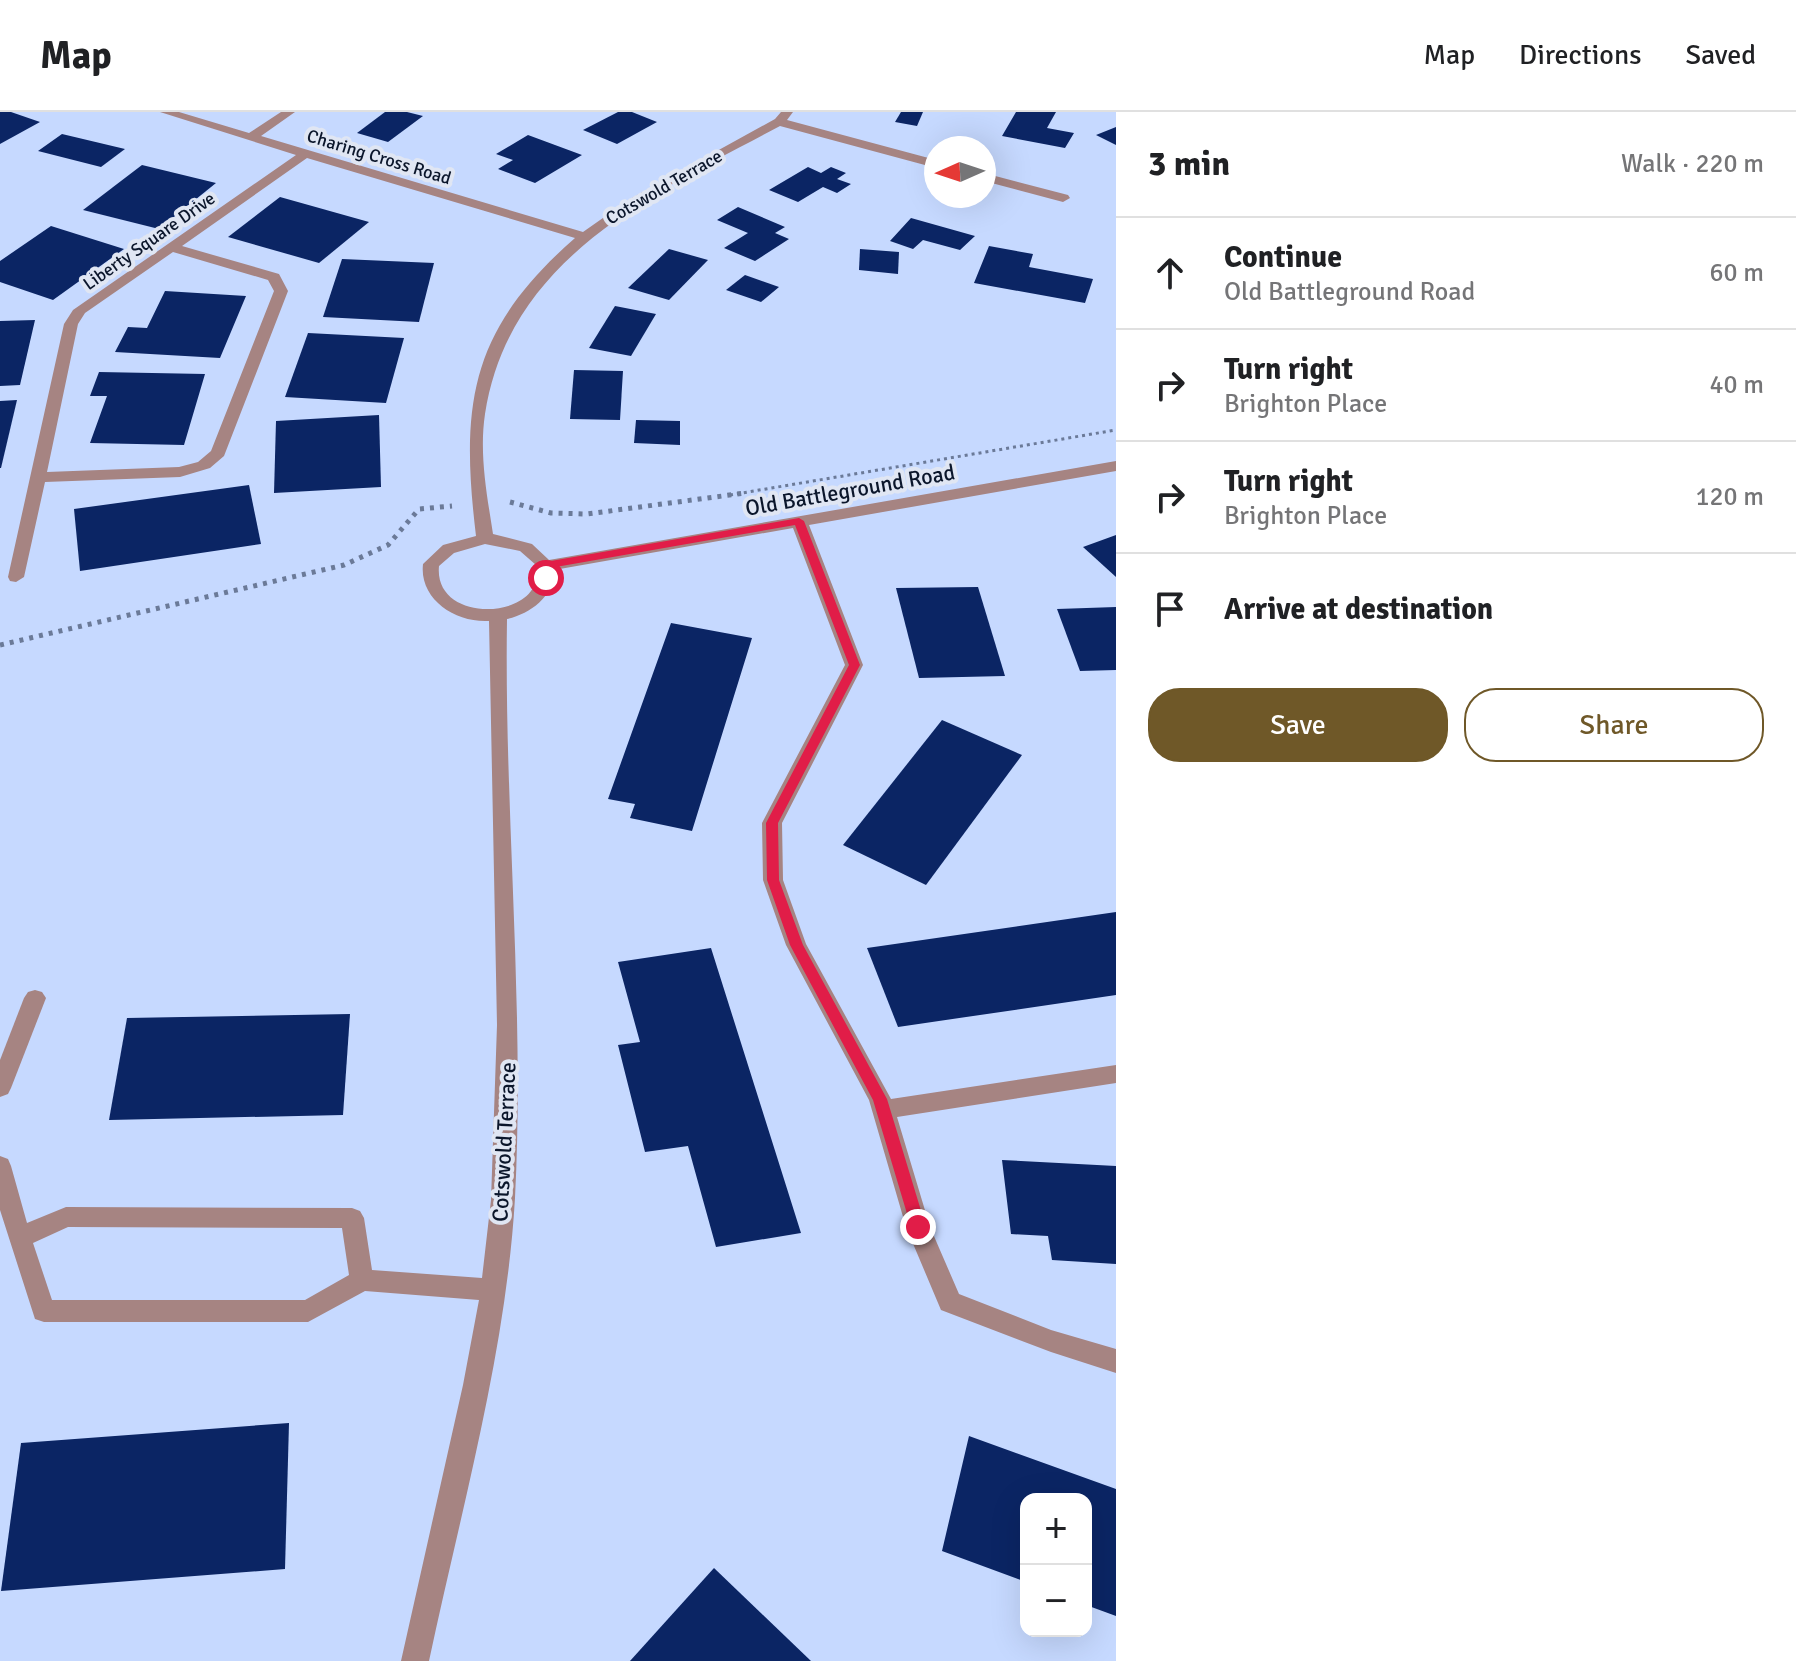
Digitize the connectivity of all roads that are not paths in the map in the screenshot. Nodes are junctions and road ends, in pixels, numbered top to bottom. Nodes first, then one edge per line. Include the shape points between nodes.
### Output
1 (166, 112) edge
2 (289, 112) edge
3 (783, 117) edge
4 (251, 137) junction
5 (306, 153) junction
6 (924, 160) edge
7 (996, 180) edge
8 (1063, 198) dead end
9 (583, 236) junction
10 (172, 247) junction
11 (1116, 466) edge
12 (38, 477) junction
13 (799, 521) junction
14 (485, 539) junction
15 (545, 566) junction
16 (16, 577) dead end
17 (498, 614) junction
18 (35, 998) dead end
19 (1116, 1074) edge
20 (0, 1088) edge
21 (883, 1110) junction
22 (0, 1166) edge
23 (19, 1238) junction
24 (362, 1280) junction
25 (493, 1290) junction
26 (1116, 1361) edge
27 (415, 1661) edge

1 - 4 street, Charing Cross Road
2 - 4 street
3 - 6 street
3 - 9 street, Cotswold Terrace via 622,208
4 - 5 street, Charing Cross Road
5 - 9 street, Charing Cross Road
5 - 10 street, Liberty Square Drive
7 - 8 street
9 - 14 street, Cotswold Terrace via 516,305 490,361 477,425
10 - 12 street, Liberty Square Drive via 80,310 71,324
10 - 12 street via 274,277 281,291 218,453 204,465 180,472
11 - 13 street, Old Battleground Road
12 - 16 street, Liberty Square Drive
13 - 15 street, Old Battleground Road
13 - 21 street via 854,665 772,823 773,880 796,945
14 - 15 street via 522,546
14 - 17 street via 437,557 429,581 444,603 469,613
15 - 17 street via 542,590 532,601
17 - 25 street, Cotswold Terrace via 508,1112
18 - 20 street
19 - 21 street
21 - 26 street via 918,1227 950,1302
22 - 23 street
23 - 24 street via 66,1217 352,1218
23 - 24 street via 44,1311 308,1311
24 - 25 street
25 - 27 street, Cotswold Terrace

